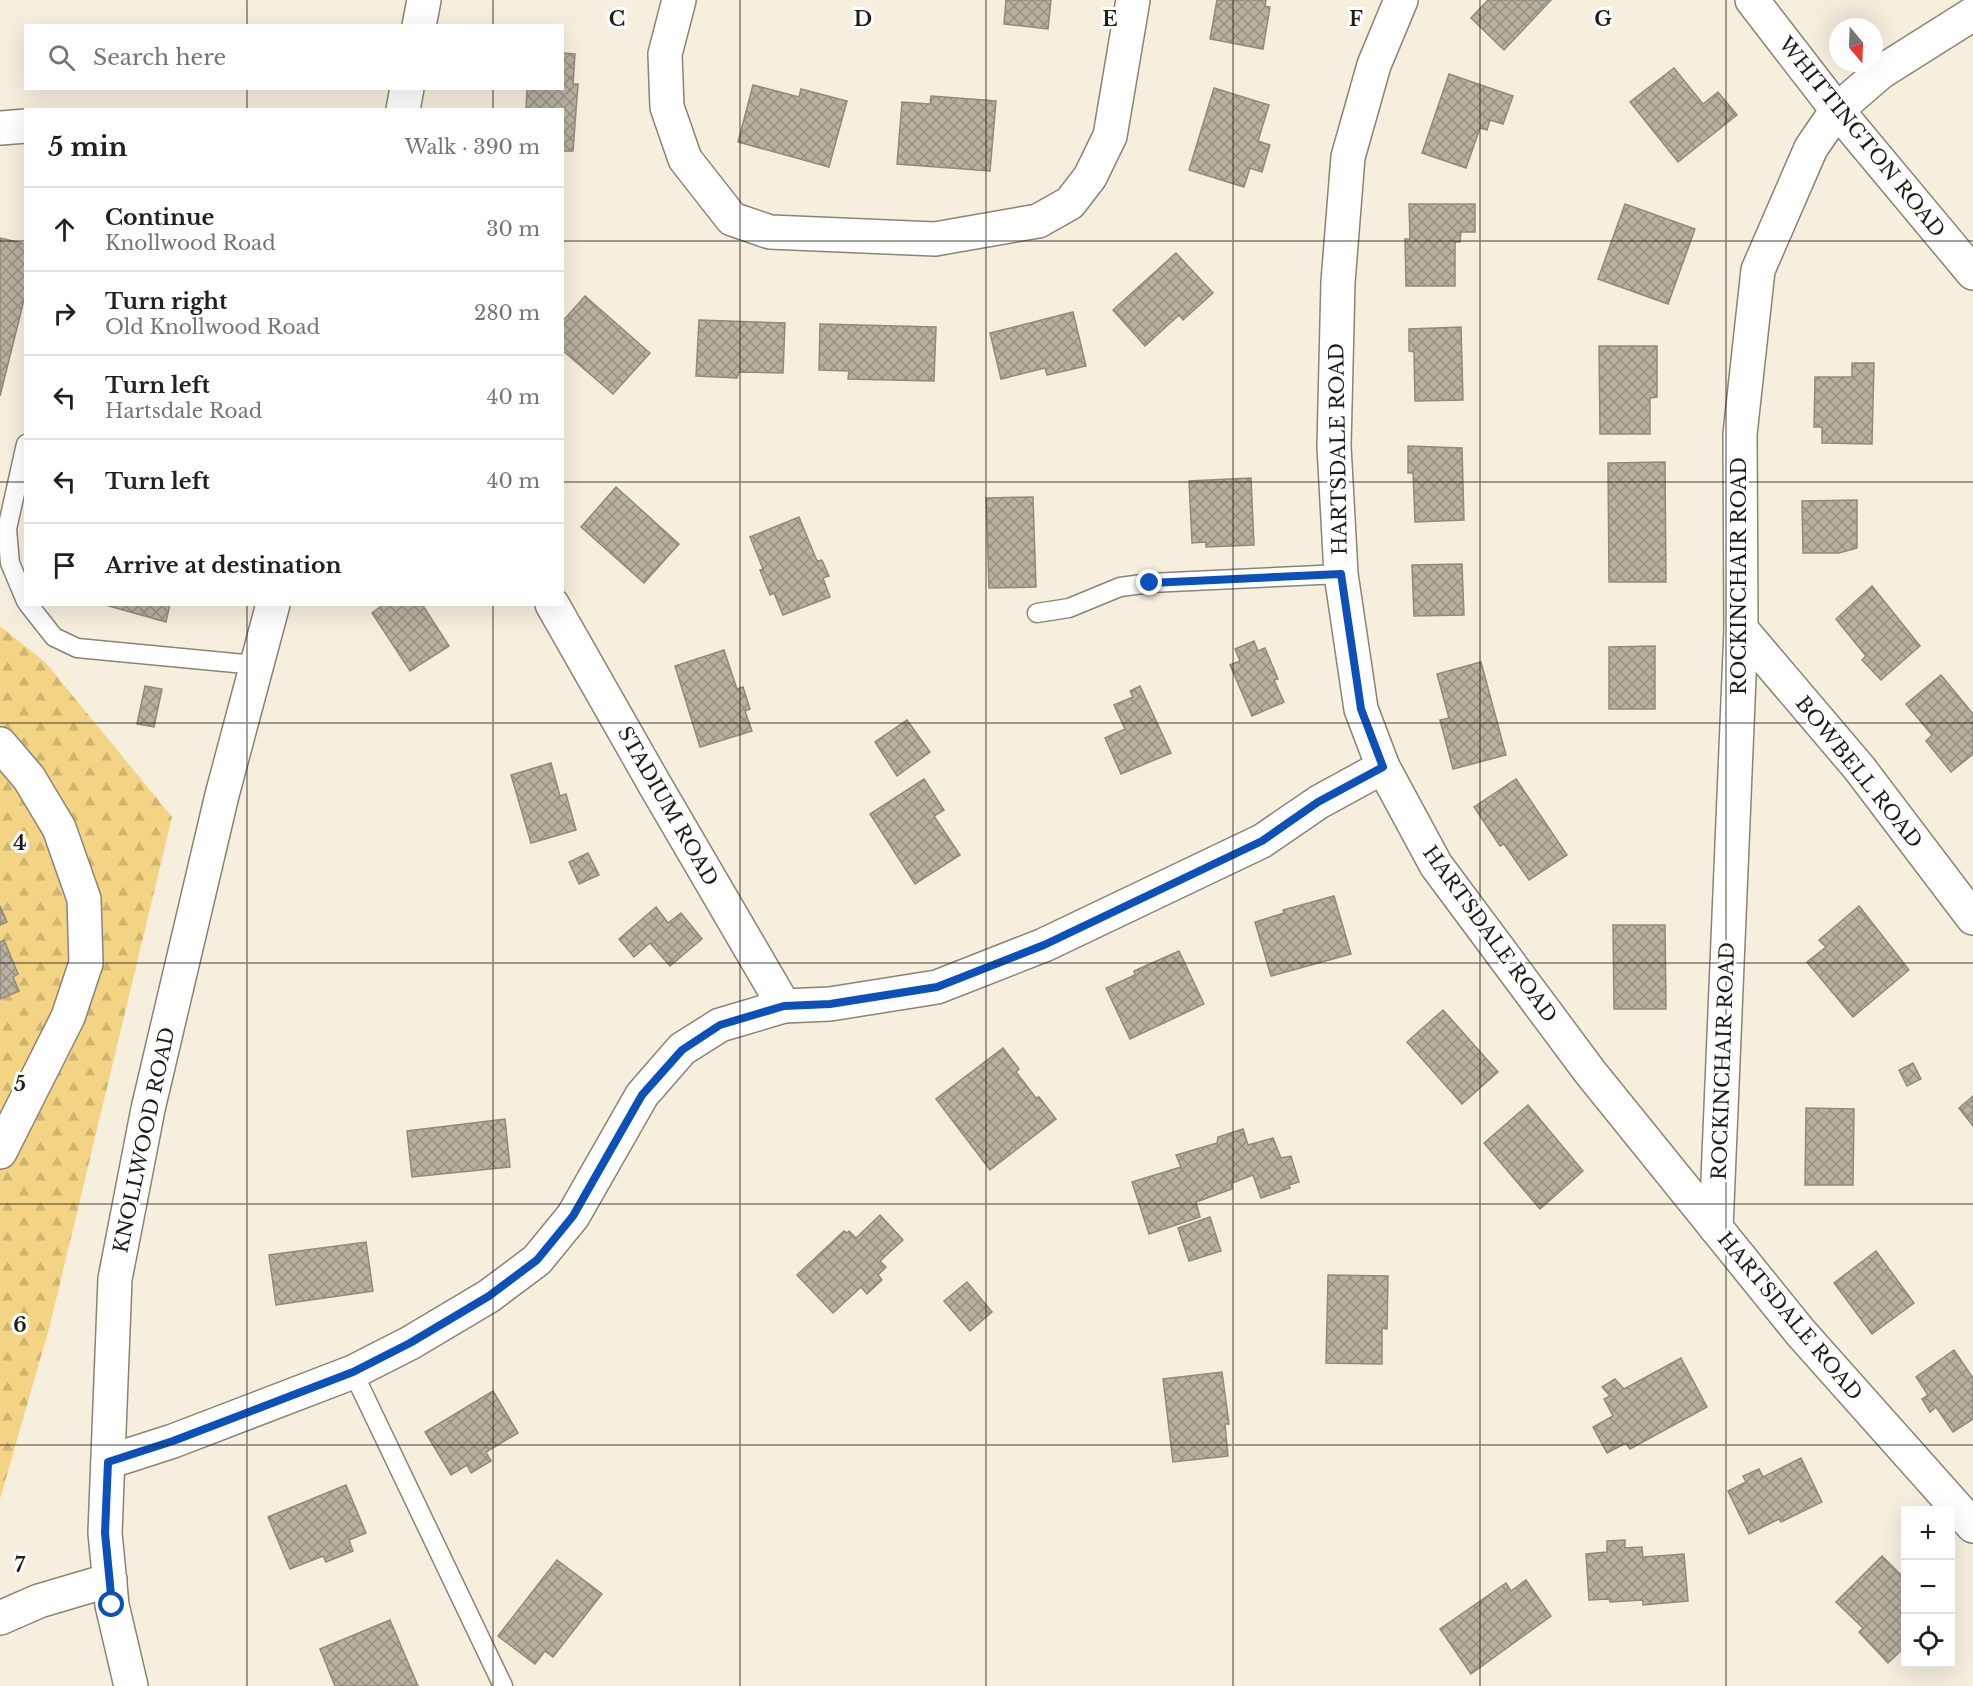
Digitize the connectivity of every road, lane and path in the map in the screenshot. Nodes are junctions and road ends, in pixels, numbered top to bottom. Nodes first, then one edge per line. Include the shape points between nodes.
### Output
1 (424, 0) edge
2 (680, 0) edge
3 (1133, 0) edge
4 (1401, 0) edge
5 (1752, 0) edge
6 (1973, 14) edge
7 (419, 24) edge
8 (407, 90) edge
9 (403, 108) edge
10 (1837, 110) junction
11 (24, 126) edge
12 (0, 128) edge
13 (1973, 273) edge
14 (24, 453) edge
15 (1341, 574) junction
16 (24, 596) edge
17 (30, 606) edge
18 (272, 606) edge
19 (553, 606) edge
20 (1037, 613) dead end
21 (1741, 629) junction
22 (256, 665) junction
23 (0, 744) edge
24 (1383, 767) junction
25 (1973, 918) edge
26 (784, 1006) junction
27 (0, 1152) edge
28 (1716, 1228) junction
29 (353, 1372) junction
30 (108, 1462) junction
31 (1973, 1526) edge
32 (110, 1580) junction
33 (0, 1618) edge
34 (130, 1686) edge
35 (503, 1686) edge

1 - 7 street
2 - 3 street via 665,54 667,107 685,159 732,219 771,232 935,239 1038,221 1071,203 1090,177 1110,135
4 - 15 street, HARTSDALE ROAD via 1374,65 1348,157 1338,282 1334,435
5 - 10 street, WHITTINGTON ROAD
6 - 10 street, ROCKINCHAIR ROAD via 1881,72
8 - 9 street
10 - 13 street, WHITTINGTON ROAD
10 - 21 street, ROCKINCHAIR ROAD via 1811,148 1758,270 1740,434
11 - 12 street
14 - 16 lane via 7,529 10,564
15 - 20 lane via 1150,583 1120,587 1069,608
15 - 24 street, HARTSDALE ROAD via 1361,709
17 - 22 lane via 54,637 77,648
18 - 22 street, KNOLLWOOD ROAD
19 - 26 street, STADIUM ROAD
21 - 25 street, BOWBELL ROAD via 1860,769
21 - 28 street, ROCKINCHAIR ROAD
22 - 30 street, KNOLLWOOD ROAD via 148,1109 115,1279
23 - 27 street via 29,778 59,828 84,899 86,963 68,1017
24 - 26 street via 1318,802 1262,841 1044,945 937,987 830,1004
24 - 28 street, HARTSDALE ROAD via 1436,865 1590,1072
26 - 29 street via 720,1025 682,1050 642,1095 573,1216 537,1260 489,1296
28 - 31 street, HARTSDALE ROAD via 1801,1333
29 - 30 street
29 - 35 lane
30 - 32 street, KNOLLWOOD ROAD via 105,1533
32 - 33 street via 39,1600
32 - 34 street, KNOLLWOOD ROAD

